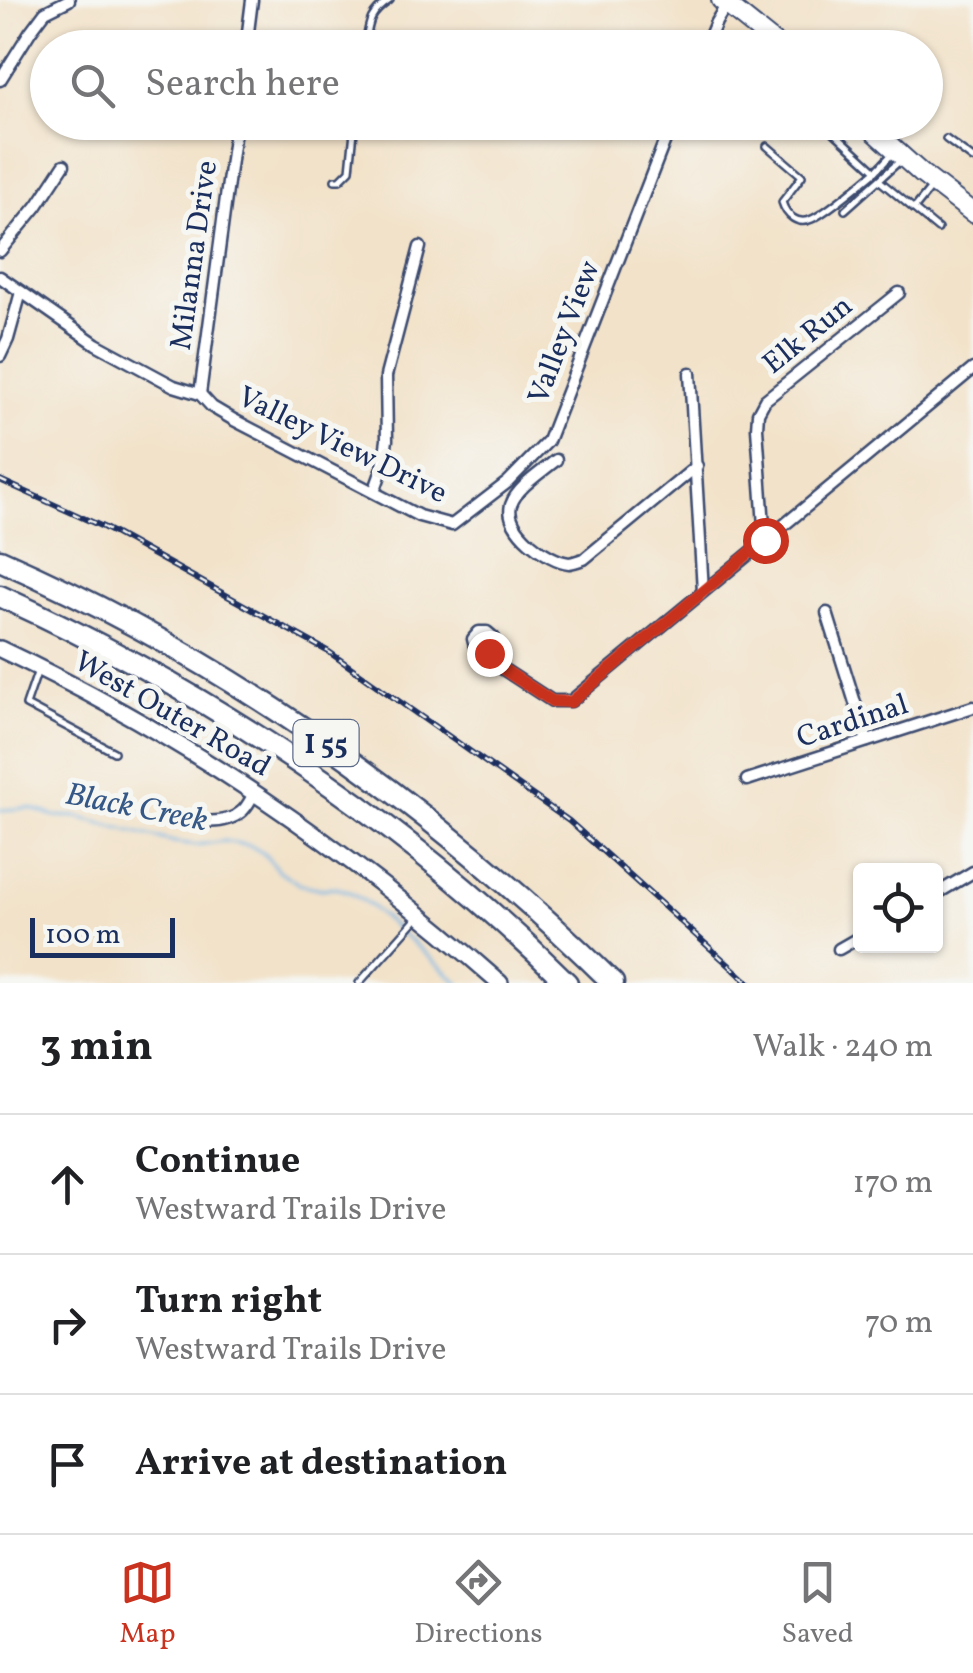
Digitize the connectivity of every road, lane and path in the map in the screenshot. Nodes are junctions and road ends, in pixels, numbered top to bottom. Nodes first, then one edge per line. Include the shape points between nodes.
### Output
1 (69, 0) edge
2 (252, 0) edge
3 (390, 0) edge
4 (724, 2) edge
5 (32, 30) edge
6 (248, 30) edge
7 (368, 30) edge
8 (713, 30) edge
9 (759, 30) edge
10 (30, 32) edge
11 (0, 80) edge
12 (946, 139) dead end
13 (234, 140) edge
14 (354, 140) edge
15 (664, 140) edge
16 (842, 140) edge
17 (884, 140) edge
18 (767, 146) dead end
19 (899, 154) junction
20 (973, 159) edge
21 (64, 165) dead end
22 (876, 171) junction
23 (335, 180) dead end
24 (880, 181) junction
25 (934, 185) junction
26 (914, 209) junction
27 (845, 210) dead end
28 (973, 213) edge
29 (938, 229) dead end
30 (420, 247) dead end
31 (0, 252) edge
32 (0, 277) edge
33 (21, 292) junction
34 (898, 293) dead end
35 (0, 356) edge
36 (973, 368) edge
37 (690, 373) dead end
38 (200, 394) junction
39 (556, 460) dead end
40 (697, 466) junction
41 (374, 492) junction
42 (452, 525) joint
43 (765, 540) junction
44 (0, 560) edge
45 (703, 592) junction
46 (0, 596) edge
47 (827, 613) dead end
48 (0, 649) edge
49 (489, 653) dead end
50 (38, 668) junction
51 (973, 708) edge
52 (866, 741) junction
53 (114, 752) dead end
54 (747, 780) dead end
55 (256, 792) junction
56 (170, 815) dead end
57 (973, 872) edge
58 (943, 890) edge
59 (415, 921) junction
60 (853, 941) edge
61 (840, 949) dead end
62 (368, 980) edge
63 (360, 983) edge
64 (500, 983) edge
65 (567, 983) edge
66 (613, 983) edge

1 - 5 street via 45,12
2 - 6 street
3 - 7 lane via 374,11
4 - 8 street
4 - 9 main road
10 - 11 street
12 - 20 lane
13 - 38 street, Milanna Drive
14 - 23 lane via 350,170
15 - 42 street, Valley View via 548,441
16 - 22 lane
17 - 19 main road
18 - 22 lane via 802,176 782,202 797,220 812,219
19 - 22 lane
19 - 24 lane
19 - 25 main road
21 - 31 street
24 - 26 lane
24 - 27 lane
25 - 26 lane
25 - 28 main road
26 - 29 lane
30 - 41 street via 386,376 387,440
32 - 33 street, Valley View Drive
33 - 35 street
33 - 38 street, Valley View Drive via 96,344
34 - 43 street, Elk Run via 765,400 757,428
36 - 43 street
37 - 40 street
38 - 41 street, Valley View Drive via 212,407
39 - 40 street via 518,494 511,520 545,554 570,563 584,559
40 - 45 street
41 - 42 street, Valley View Drive
43 - 45 street
44 - 66 highway, I 55 via 168,644 332,747 460,844
45 - 49 street via 571,702 552,701 492,662
46 - 65 highway, I 55 via 151,672 314,774 440,869
47 - 52 street
48 - 50 street, West Outer Road
50 - 53 lane via 26,706
50 - 55 street, West Outer Road
51 - 52 street, Cardinal
52 - 54 street, Cardinal
55 - 56 street via 242,812 225,821
55 - 59 street, West Outer Road via 324,840
57 - 58 street
59 - 62 lane
59 - 64 street, West Outer Road
60 - 61 street
62 - 63 lane

